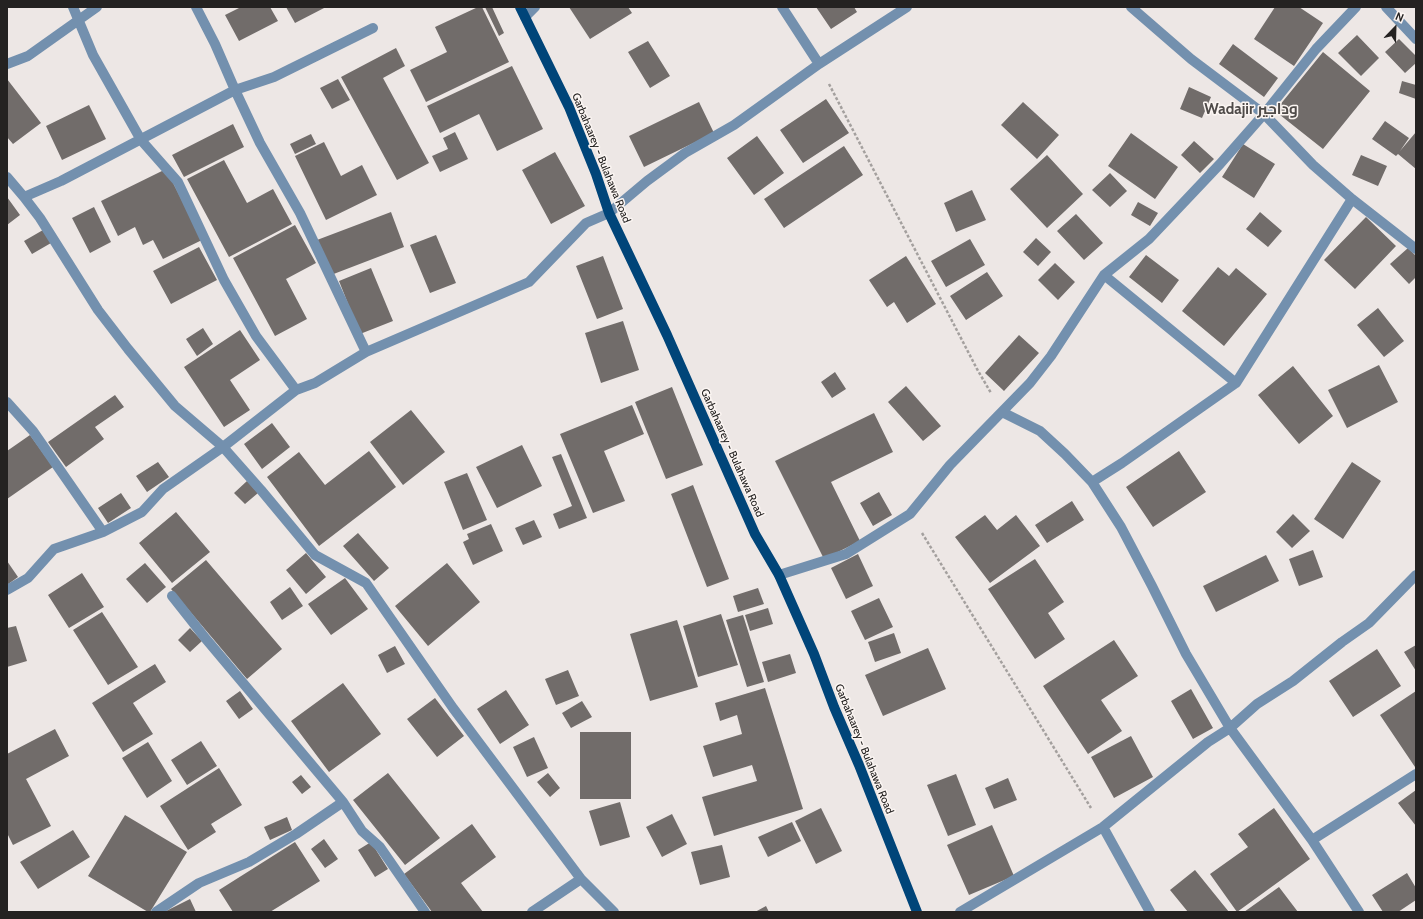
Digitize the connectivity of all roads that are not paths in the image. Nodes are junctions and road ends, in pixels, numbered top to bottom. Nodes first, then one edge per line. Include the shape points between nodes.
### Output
1 (73, 7) edge
2 (97, 7) edge
3 (196, 7) edge
4 (520, 7) edge
5 (535, 7) edge
6 (782, 7) edge
7 (907, 7) edge
8 (1131, 7) edge
9 (1356, 7) edge
10 (1386, 7) edge
11 (524, 16) junction
12 (79, 20) junction
13 (373, 28) dead end
14 (1416, 39) edge
15 (7, 64) edge
16 (819, 64) junction
17 (235, 90) junction
18 (1264, 114) junction
19 (141, 140) junction
20 (7, 177) edge
21 (24, 197) junction
22 (1352, 199) junction
23 (609, 213) junction
24 (1416, 248) edge
25 (1104, 275) junction
26 (366, 352) junction
27 (1236, 383) junction
28 (296, 390) junction
29 (7, 402) edge
30 (1002, 412) junction
31 (223, 447) junction
32 (1092, 482) junction
33 (103, 532) junction
34 (779, 575) junction
35 (1416, 576) edge
36 (7, 590) edge
37 (172, 596) dead end
38 (1230, 728) junction
39 (1416, 774) edge
40 (343, 802) junction
41 (1103, 827) junction
42 (1312, 840) junction
43 (581, 879) junction
44 (156, 912) edge
45 (425, 912) edge
46 (532, 912) edge
47 (614, 912) edge
48 (917, 912) edge
49 (960, 912) edge
50 (1150, 912) edge
51 (1359, 912) edge

1 - 12 street
2 - 12 street
3 - 17 street
4 - 11 main road, Garbahaarey - Bulahawa Road
5 - 11 street
6 - 16 street
7 - 16 street
8 - 18 street via 1191,59
9 - 18 street via 1316,49
10 - 14 street
11 - 23 main road, Garbahaarey - Bulahawa Road via 568,107
12 - 15 street via 28,56
12 - 19 street via 93,55
13 - 17 street via 274,77
16 - 23 street via 734,125 685,153
17 - 19 street
17 - 26 street via 260,143 300,213
18 - 22 street via 1313,165
18 - 25 street via 1149,239
19 - 21 street
19 - 28 street via 178,182 224,280 256,336
20 - 21 street
21 - 31 street via 54,239 98,310 128,349 175,406
22 - 24 street
22 - 27 street
23 - 26 street via 586,223 529,282
23 - 34 main road, Garbahaarey - Bulahawa Road via 667,335 755,534
25 - 27 street
25 - 30 street via 1051,356
26 - 28 street via 315,383
27 - 32 street
28 - 31 street
29 - 33 street via 33,431
30 - 32 street via 1040,431
30 - 34 street via 950,465 910,514 846,554
31 - 33 street via 163,489 142,512
31 - 43 street via 315,555 366,583 453,708
32 - 38 street via 1121,527 1186,654
33 - 36 street via 54,550 28,578
34 - 48 main road, Garbahaarey - Bulahawa Road via 814,654
35 - 38 street via 1369,623 1293,681 1257,704
37 - 40 street
38 - 41 street via 1208,742
38 - 42 street
39 - 42 street
40 - 44 street via 249,862 199,883
40 - 45 street via 362,831 380,848
41 - 49 street
41 - 50 street
42 - 51 street
43 - 46 street
43 - 47 street

